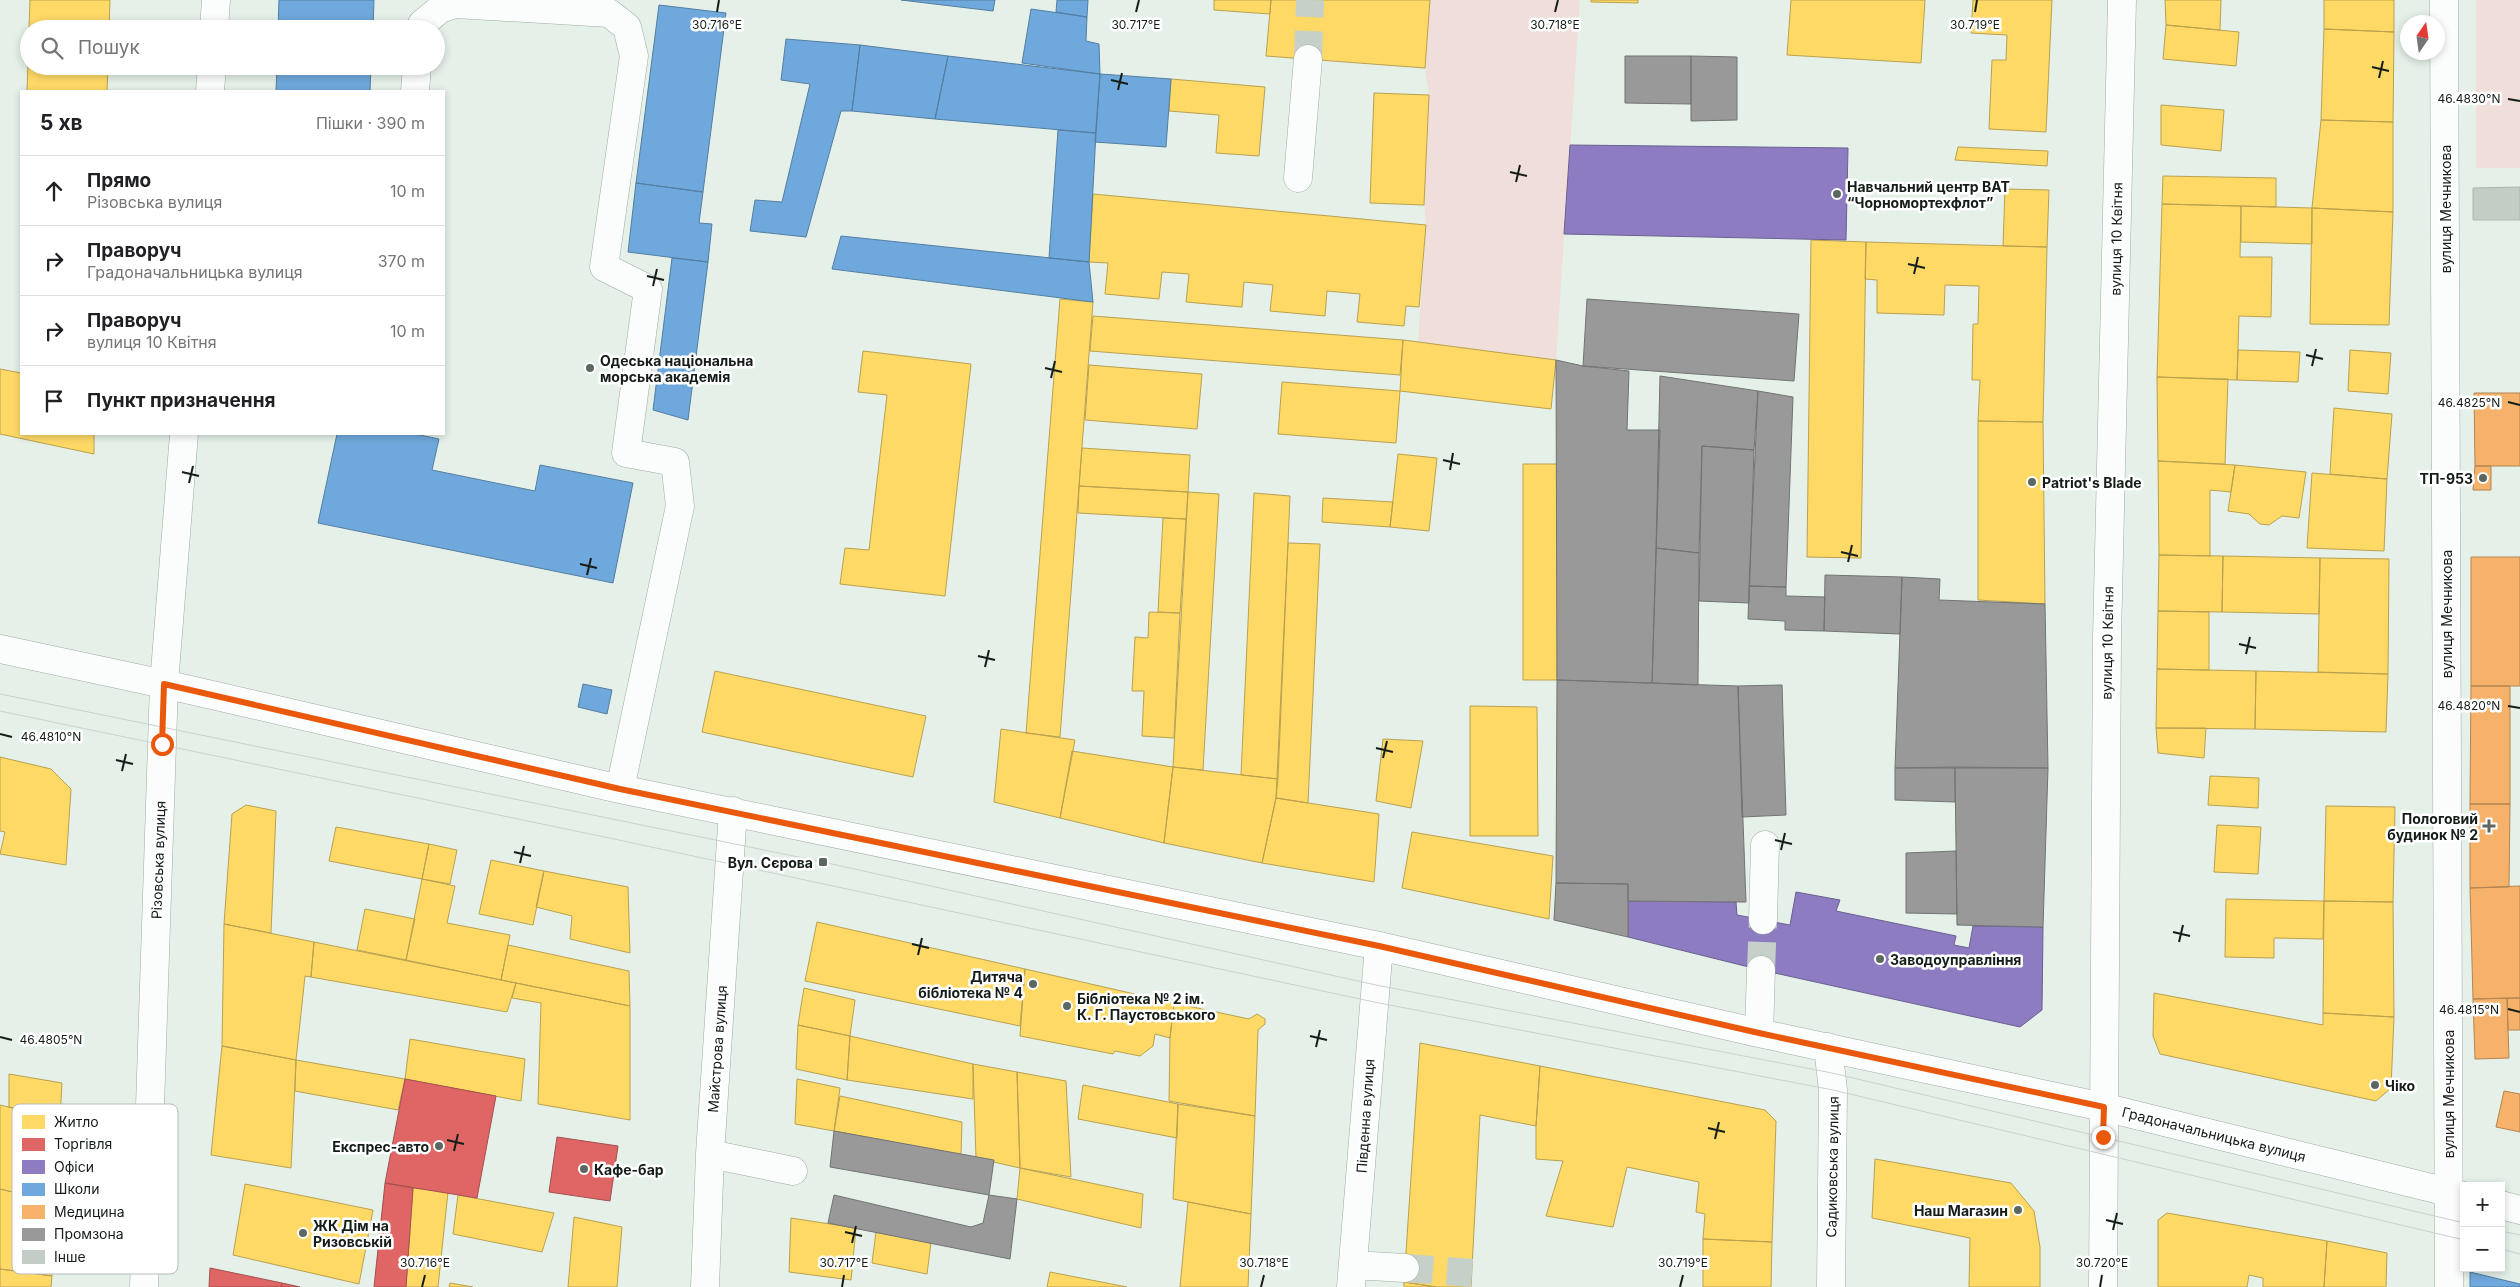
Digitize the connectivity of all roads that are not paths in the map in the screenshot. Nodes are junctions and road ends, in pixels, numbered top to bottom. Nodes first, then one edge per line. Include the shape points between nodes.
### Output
1 (216, 0) edge
2 (2122, 0) edge
3 (2444, 0) edge
4 (215, 20) edge
5 (427, 20) edge
6 (1308, 59) tunnel mouth
7 (211, 75) edge
8 (417, 75) edge
9 (210, 90) edge
10 (415, 90) edge
11 (1298, 178) dead end
12 (184, 435) edge
13 (0, 649) edge
14 (164, 684) junction
15 (620, 789) junction
16 (733, 811) junction
17 (1765, 845) dead end
18 (1763, 920) tunnel mouth
19 (1379, 946) junction
20 (1761, 970) tunnel mouth
21 (1759, 1033) junction
22 (1828, 1047) junction
23 (150, 1104) edge
24 (2104, 1107) junction
25 (710, 1154) junction
26 (793, 1171) dead end
27 (2456, 1194) edge
28 (2505, 1206) edge
29 (2520, 1210) edge
30 (1405, 1268) tunnel mouth
31 (144, 1274) edge
32 (1352, 1276) edge
33 (144, 1287) edge
34 (705, 1287) edge
35 (1831, 1287) edge
36 (2103, 1287) edge
37 (2449, 1287) edge

1 - 4 street
2 - 24 street, вулиця 10 Квітня via 2106,638
3 - 27 street, вулиця Мечникова
5 - 15 street via 440,9 455,4 609,13 627,27 634,56 604,267 648,289 626,453 675,462 680,506
6 - 11 street
7 - 9 street
8 - 10 street
12 - 14 street, Різовська вулиця
13 - 14 street, Градоначальницька вулиця
14 - 15 street, Градоначальницька вулиця
14 - 23 street, Різовська вулиця
15 - 16 street, Градоначальницька вулиця
16 - 19 street, Градоначальницька вулиця
16 - 25 street, Майстрова вулиця
17 - 18 street
19 - 21 street, Градоначальницька вулиця
19 - 32 street, Південна вулиця
20 - 21 street
21 - 22 street, Градоначальницька вулиця
22 - 24 street, Градоначальницька вулиця
22 - 35 street, Садиковська вулиця via 1833,1090
24 - 27 street, Градоначальницька вулиця
24 - 36 street, вулиця 10 Квітня
25 - 26 street
25 - 34 street, Майстрова вулиця
27 - 37 street, вулиця Мечникова
28 - 29 street
30 - 32 street
31 - 33 street, Різовська вулиця

